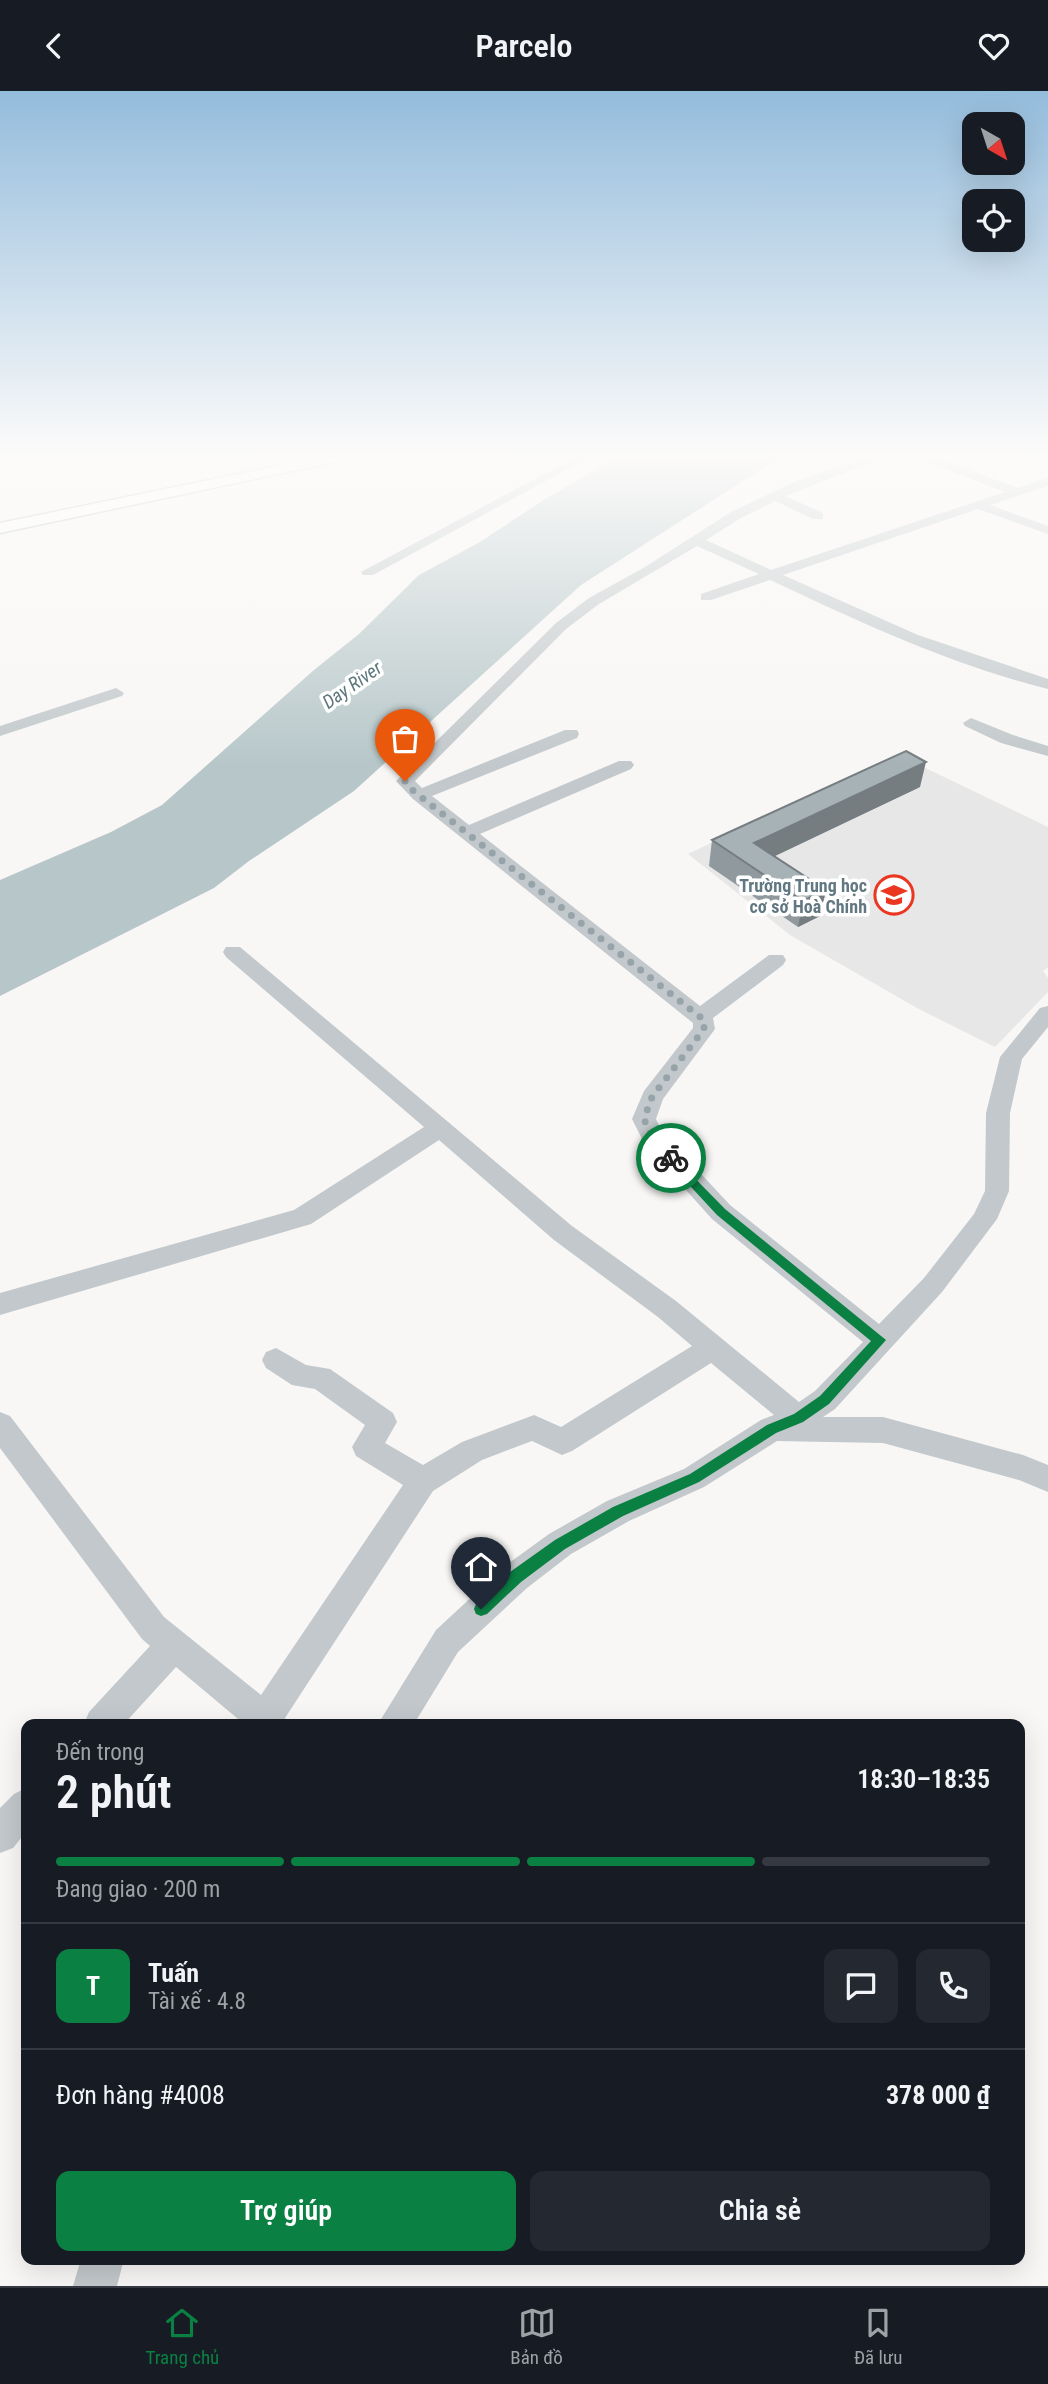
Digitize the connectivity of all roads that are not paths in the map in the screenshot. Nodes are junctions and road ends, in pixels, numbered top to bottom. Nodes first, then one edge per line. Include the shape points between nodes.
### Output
1 (390, 560) edge
2 (664, 560) edge
3 (739, 560) edge
4 (815, 560) edge
5 (368, 572) dead end
6 (772, 576) junction
7 (706, 597) dead end
8 (1048, 684) edge
9 (116, 693) dead end
10 (971, 723) dead end
11 (0, 731) edge
12 (571, 734) dead end
13 (1048, 751) edge
14 (625, 765) dead end
15 (419, 795) junction
16 (467, 833) junction
17 (233, 952) dead end
18 (776, 960) dead end
19 (1048, 1013) edge
20 (700, 1017) junction
21 (439, 1129) junction
22 (0, 1304) edge
23 (880, 1340) junction
24 (715, 1350) junction
25 (276, 1360) dead end
26 (785, 1423) junction
27 (0, 1425) edge
28 (1048, 1479) edge
29 (423, 1481) junction
30 (174, 1645) junction
31 (107, 1719) edge
32 (266, 1719) edge
33 (269, 1719) edge
34 (398, 1719) edge
35 (21, 1812) edge
36 (0, 1835) edge
37 (101, 2265) edge
38 (95, 2286) edge

1 - 5 street
2 - 15 street via 594,601 561,627 407,778 406,784
3 - 6 street
4 - 6 street
6 - 7 street
6 - 8 street via 931,643
9 - 11 street
10 - 13 street
12 - 15 street
14 - 16 street
15 - 16 street
16 - 20 street
17 - 21 street
18 - 20 street
19 - 23 street via 1011,1057 998,1113 997,1191 984,1219 933,1285
20 - 23 street via 704,1029 652,1097 644,1119 652,1137 721,1212
21 - 22 street via 302,1217
21 - 24 street via 563,1233
23 - 26 street via 825,1400
24 - 26 street
24 - 29 street via 562,1443 534,1428 472,1451
25 - 29 street via 302,1377 320,1377 383,1422 366,1447
26 - 28 street via 883,1430
26 - 34 street via 694,1478 618,1511 560,1544 516,1577 447,1641
27 - 30 street via 153,1628
29 - 33 street
30 - 31 street
30 - 32 street
35 - 36 street
37 - 38 street

